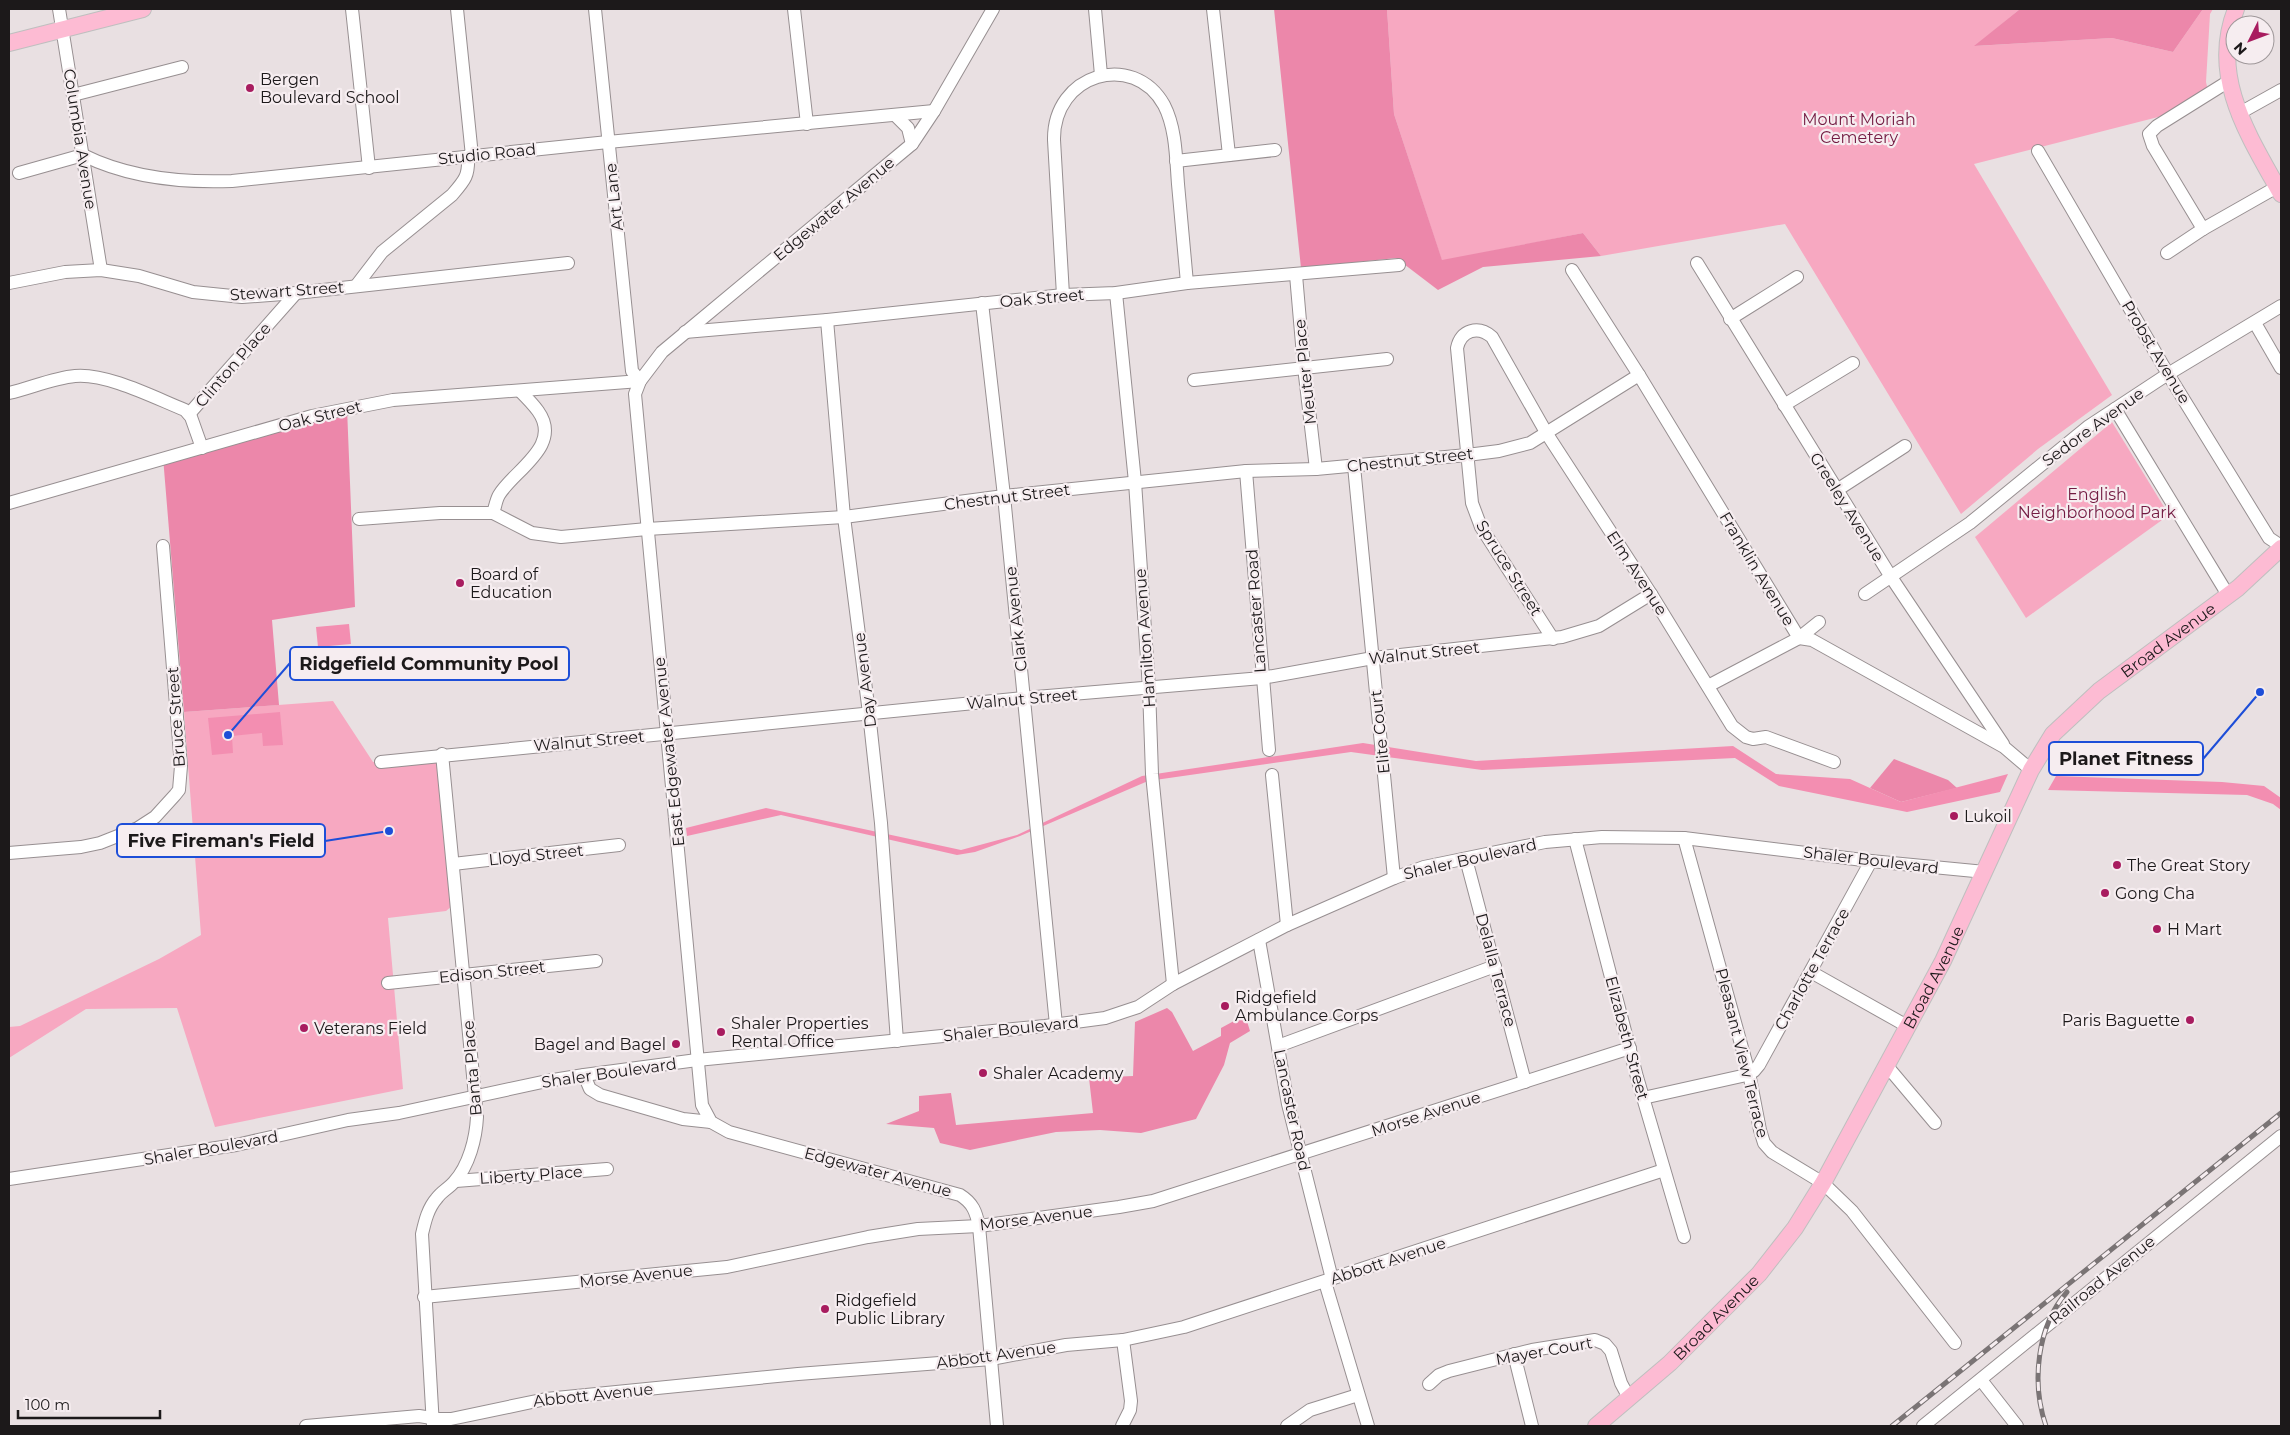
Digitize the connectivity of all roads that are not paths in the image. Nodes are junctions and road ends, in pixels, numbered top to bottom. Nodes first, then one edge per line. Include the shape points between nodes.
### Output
1 (59, 9) edge
2 (143, 9) edge
3 (352, 9) edge
4 (457, 9) edge
5 (594, 9) edge
6 (794, 9) edge
7 (993, 9) edge
8 (1095, 9) edge
9 (1213, 9) edge
10 (2236, 9) edge
11 (61, 30) junction
12 (9, 43) edge
13 (182, 67) dead end
14 (1101, 75) junction
15 (2230, 81) junction
16 (2281, 90) edge
17 (72, 95) junction
18 (934, 111) junction
19 (2238, 114) junction
20 (896, 116) junction
21 (808, 124) junction
22 (608, 142) junction
23 (912, 144) junction
24 (1276, 150) dead end
25 (2038, 151) dead end
26 (1228, 155) junction
27 (83, 156) junction
28 (470, 156) junction
29 (1176, 161) junction
30 (369, 168) junction
31 (19, 173) dead end
32 (2279, 190) edge
33 (2203, 229) junction
34 (2167, 253) dead end
35 (568, 263) dead end
36 (1697, 263) dead end
37 (1399, 265) dead end
38 (101, 270) junction
39 (1572, 270) dead end
40 (1296, 275) junction
41 (1797, 277) dead end
42 (9, 283) edge
43 (1188, 283) junction
44 (356, 286) junction
45 (296, 293) junction
46 (1116, 293) junction
47 (1062, 296) junction
48 (982, 303) junction
49 (2281, 306) edge
50 (1730, 319) junction
51 (826, 320) junction
52 (2255, 323) junction
53 (1480, 330) joint
54 (684, 332) junction
55 (1387, 359) dead end
56 (1853, 363) dead end
57 (1304, 367) junction
58 (2281, 368) edge
59 (2168, 374) junction
60 (1639, 376) junction
61 (1194, 380) dead end
62 (640, 381) junction
63 (520, 391) junction
64 (9, 393) edge
65 (1784, 405) junction
66 (2115, 409) junction
67 (189, 414) junction
68 (1547, 434) junction
69 (1905, 446) dead end
70 (202, 448) junction
71 (1467, 455) junction
72 (1354, 466) junction
73 (1316, 469) junction
74 (1246, 471) junction
75 (1135, 482) junction
76 (1837, 490) junction
77 (1004, 496) junction
78 (9, 503) edge
79 (493, 514) junction
80 (844, 517) junction
81 (359, 519) dead end
82 (647, 529) junction
83 (164, 546) dead end
84 (2281, 547) edge
85 (1891, 577) junction
86 (1651, 594) junction
87 (1864, 594) dead end
88 (2228, 595) junction
89 (1819, 622) dead end
90 (1799, 638) junction
91 (1553, 639) junction
92 (1373, 658) junction
93 (1262, 678) junction
94 (1708, 686) junction
95 (1149, 688) junction
96 (1024, 698) junction
97 (869, 713) junction
98 (666, 734) junction
99 (2004, 746) junction
100 (1269, 750) dead end
101 (442, 754) junction
102 (381, 762) dead end
103 (1834, 762) dead end
104 (2031, 770) junction
105 (1272, 775) dead end
106 (1684, 838) junction
107 (1575, 839) junction
108 (619, 845) dead end
109 (9, 853) edge
110 (1466, 859) junction
111 (1871, 861) junction
112 (453, 864) junction
113 (1985, 872) junction
114 (1394, 878) junction
115 (1287, 925) junction
116 (1259, 940) junction
117 (596, 961) dead end
118 (1496, 966) junction
119 (1811, 972) junction
120 (463, 975) junction
121 (388, 983) dead end
122 (1173, 984) junction
123 (1056, 1024) junction
124 (1907, 1026) junction
125 (897, 1041) junction
126 (1278, 1046) junction
127 (1630, 1048) junction
128 (697, 1060) junction
129 (1887, 1066) junction
130 (1749, 1073) junction
131 (584, 1075) junction
132 (1524, 1082) junction
133 (476, 1097) junction
134 (1643, 1098) junction
135 (711, 1122) junction
136 (1935, 1123) dead end
137 (2281, 1136) edge
138 (1300, 1155) junction
139 (606, 1169) dead end
140 (1664, 1170) junction
141 (9, 1179) edge
142 (456, 1181) junction
143 (1823, 1183) junction
144 (979, 1226) junction
145 (1684, 1236) dead end
146 (1328, 1280) junction
147 (424, 1297) junction
148 (1123, 1340) junction
149 (1955, 1343) dead end
150 (1514, 1354) junction
151 (991, 1359) junction
152 (1981, 1380) junction
153 (1429, 1384) dead end
154 (1358, 1395) junction
155 (1629, 1398) junction
156 (432, 1422) edge
157 (337, 1425) edge
158 (306, 1426) edge
159 (997, 1426) edge
160 (1122, 1426) edge
161 (1287, 1426) edge
162 (1368, 1426) edge
163 (1532, 1426) edge
164 (1596, 1426) edge
165 (1923, 1426) edge
166 (2016, 1426) edge

1 - 11 street, Columbia Avenue
2 - 11 main road
3 - 30 street
4 - 28 street
5 - 22 street, Art Lane
6 - 21 street
7 - 18 street, Edgewater Avenue
8 - 14 street
9 - 26 street
10 - 15 main road via 2227,44
11 - 12 main road
11 - 17 street, Columbia Avenue
13 - 17 street
14 - 29 street via 1121,76 1140,82 1158,97 1172,126
14 - 47 street via 1074,89 1056,120 1054,140
15 - 19 main road
15 - 33 street via 2157,126 2150,134 2153,146
16 - 19 street
17 - 27 street, Columbia Avenue
18 - 20 street, Studio Road
18 - 23 street, Edgewater Avenue
19 - 32 main road
20 - 21 street, Studio Road
20 - 23 street via 908,128
21 - 22 street, Studio Road
22 - 28 street, Studio Road
22 - 62 street, Art Lane via 632,371
23 - 54 street, Edgewater Avenue
24 - 26 street
25 - 59 street, Probst Avenue
26 - 29 street
27 - 30 street, Studio Road via 129,173 208,182
27 - 31 street
27 - 38 street, Columbia Avenue
28 - 30 street, Studio Road
28 - 44 street via 468,173 462,184 382,252
29 - 43 street
32 - 33 street
33 - 34 street
35 - 44 street, Stewart Street
36 - 50 street, Greeley Avenue
37 - 40 street, Oak Street
38 - 42 street, Stewart Street via 65,272
38 - 45 street, Stewart Street via 218,295 242,297
39 - 60 street, Franklin Avenue
40 - 43 street, Oak Street
40 - 57 street, Meuter Place
41 - 50 street
43 - 46 street, Oak Street
44 - 45 street, Stewart Street
45 - 67 street, Clinton Place
46 - 47 street, Oak Street
46 - 75 street, Hamilton Avenue
47 - 48 street, Oak Street
48 - 51 street, Oak Street
48 - 77 street, Clark Avenue
49 - 52 street, Sedore Avenue
50 - 65 street, Greeley Avenue
51 - 54 street, Oak Street
51 - 80 street, Day Avenue
52 - 58 street
52 - 59 street, Sedore Avenue
53 - 68 street, Elm Avenue via 1492,337
53 - 71 street, Spruce Street via 1467,332 1457,348
54 - 62 street, Edgewater Avenue via 662,352
55 - 57 street
56 - 65 street
57 - 61 street
57 - 73 street, Meuter Place
59 - 66 street, Sedore Avenue
59 - 84 street, Probst Avenue via 2269,538
60 - 68 street, Chestnut Street
60 - 90 street, Franklin Avenue
62 - 63 street, Oak Street
62 - 82 street, East Edgewater Avenue via 635,394
63 - 70 street, Oak Street via 393,400 350,407
63 - 79 street via 539,411 545,428 544,438 537,454 499,495
64 - 67 street via 62,378 92,376
65 - 76 street, Greeley Avenue
66 - 85 street, Sedore Avenue via 2089,426 1970,523
66 - 88 street
67 - 70 street
68 - 71 street, Chestnut Street via 1530,443
68 - 86 street, Elm Avenue
69 - 76 street
70 - 78 street, Oak Street
71 - 72 street, Chestnut Street
71 - 91 street, Spruce Street via 1472,503 1481,526
72 - 73 street, Chestnut Street
72 - 92 street, Elite Court
73 - 74 street, Chestnut Street
74 - 75 street, Chestnut Street
74 - 93 street, Lancaster Road
75 - 77 street, Chestnut Street
75 - 95 street, Hamilton Avenue
76 - 85 street, Greeley Avenue
77 - 80 street, Chestnut Street
77 - 96 street, Clark Avenue
79 - 81 street, Chestnut Street
79 - 82 street, Chestnut Street via 520,528 546,536
80 - 82 street, Chestnut Street
80 - 97 street, Day Avenue
82 - 98 street, East Edgewater Avenue
83 - 109 street, Bruce Street via 181,766 179,790 155,817 120,837 81,847
84 - 88 main road, Broad Avenue
85 - 87 street, Sedore Avenue
85 - 99 street, Greeley Avenue
86 - 91 street, Walnut Street via 1599,626
86 - 94 street, Elm Avenue
88 - 104 main road, Broad Avenue via 2099,691 2053,734
89 - 90 street
90 - 94 street
90 - 99 street, Franklin Avenue via 1812,640
91 - 92 street, Walnut Street
92 - 93 street, Walnut Street
92 - 114 street, Elite Court
93 - 95 street, Walnut Street
93 - 100 street, Lancaster Road
94 - 103 street, Elm Avenue via 1738,733 1753,739 1766,737
95 - 96 street, Walnut Street
95 - 122 street, Hamilton Avenue via 1152,777
96 - 97 street, Walnut Street
96 - 123 street, Clark Avenue
97 - 98 street, Walnut Street
97 - 125 street, Day Avenue via 881,823
98 - 101 street, Walnut Street
98 - 128 street, East Edgewater Avenue via 683,884
99 - 104 street, Franklin Avenue
101 - 102 street, Walnut Street
101 - 112 street, Banta Place
104 - 113 main road, Broad Avenue
105 - 115 street
106 - 107 street, Shaler Boulevard
106 - 111 street, Shaler Boulevard
106 - 130 street, Pleasant View Terrace
107 - 110 street, Shaler Boulevard via 1544,842
107 - 127 street, Elizabeth Street
108 - 112 street, Lloyd Street
110 - 114 street, Shaler Boulevard via 1424,867
110 - 118 street, Delalla Terrace
111 - 113 street, Shaler Boulevard
111 - 119 street, Charlotte Terrace
112 - 120 street, Banta Place
113 - 124 main road, Broad Avenue via 1943,961
114 - 115 street, Shaler Boulevard
115 - 116 street, Shaler Boulevard
116 - 122 street, Shaler Boulevard
116 - 126 street, Lancaster Road
117 - 120 street, Edison Street
118 - 126 street
118 - 132 street, Delalla Terrace
119 - 124 street
119 - 130 street, Charlotte Terrace via 1760,1065
120 - 121 street, Edison Street
120 - 133 street, Banta Place
122 - 123 street, Shaler Boulevard via 1138,1007 1104,1018
123 - 125 street, Shaler Boulevard
124 - 129 main road, Broad Avenue
125 - 128 street, Shaler Boulevard
126 - 138 street, Lancaster Road
127 - 132 street, Morse Avenue
127 - 134 street, Elizabeth Street
128 - 131 street, Shaler Boulevard
128 - 135 street, East Edgewater Avenue via 702,1105
129 - 136 street
129 - 143 main road, Broad Avenue
130 - 134 street
130 - 143 street, Pleasant View Terrace via 1764,1143 1772,1152
131 - 133 street, Shaler Boulevard
131 - 135 street via 590,1089 600,1095 683,1119
132 - 138 street, Morse Avenue
133 - 141 street, Shaler Boulevard via 348,1120 236,1145
133 - 142 street, Banta Place via 474,1139
134 - 140 street, Elizabeth Street
135 - 144 street, Edgewater Avenue via 729,1132 960,1195 976,1210
137 - 152 street, Railroad Avenue
138 - 144 street, Morse Avenue via 1152,1201
138 - 146 street, Lancaster Road
139 - 142 street, Liberty Place
140 - 145 street, Elizabeth Street
140 - 146 street, Abbott Avenue
142 - 147 street, Banta Place via 437,1197 425,1222 421,1249
143 - 149 street, Pleasant View Terrace via 1861,1222
143 - 155 main road, Broad Avenue via 1795,1228 1759,1274
144 - 147 street, Morse Avenue via 918,1229 868,1237 727,1267
144 - 151 street, Edgewater Avenue
146 - 148 street, Abbott Avenue via 1184,1327
146 - 154 street, Lancaster Road
147 - 156 street, Banta Place
148 - 151 street, Abbott Avenue via 1066,1345
148 - 160 street via 1131,1401
150 - 153 street, Mayer Court via 1449,1371
150 - 155 street, Mayer Court via 1598,1340 1611,1351
150 - 163 street
151 - 156 street, Abbott Avenue via 798,1374 530,1401
151 - 159 street, Edgewater Avenue
152 - 165 street, Railroad Avenue
152 - 166 street
154 - 161 street via 1310,1410
154 - 162 street, Lancaster Road
155 - 164 main road, Broad Avenue
156 - 157 street, Abbott Avenue via 419,1416
157 - 158 street, Abbott Avenue

